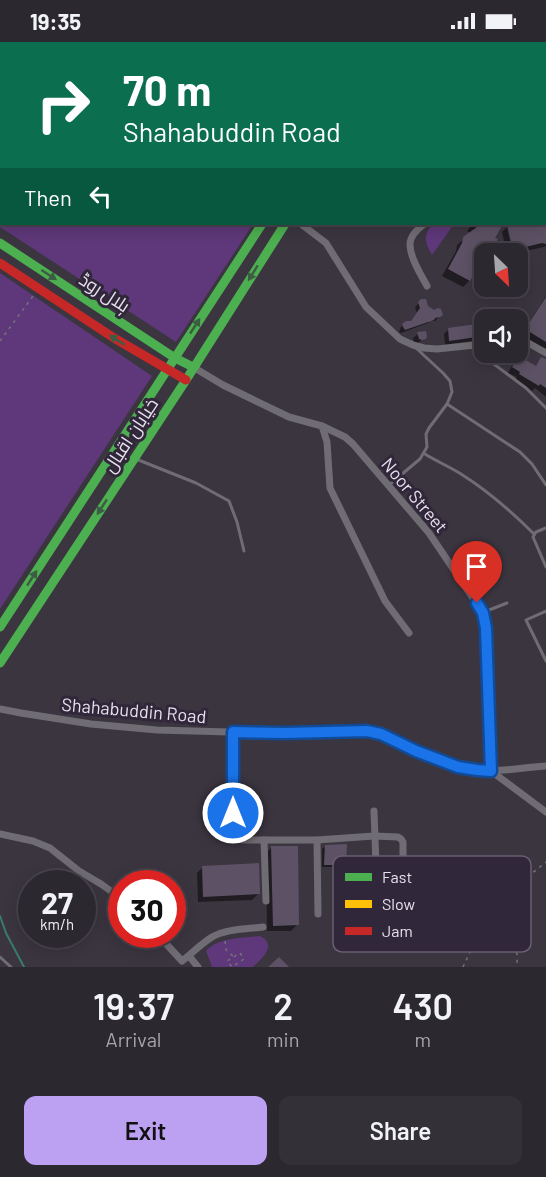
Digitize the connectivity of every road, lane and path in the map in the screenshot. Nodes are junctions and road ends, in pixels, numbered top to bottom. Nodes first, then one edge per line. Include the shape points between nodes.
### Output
1 (261, 225) edge
2 (284, 225) edge
3 (302, 225) edge
4 (423, 225) edge
5 (0, 243) edge
6 (0, 263) edge
7 (427, 286) dead end
8 (35, 293) dead end
9 (0, 341) edge
10 (528, 343) edge
11 (413, 345) junction
12 (474, 345) edge
13 (470, 346) junction
14 (546, 353) edge
15 (175, 358) junction
16 (193, 367) junction
17 (167, 370) junction
18 (186, 380) junction
19 (447, 404) junction
20 (546, 408) edge
21 (321, 426) junction
22 (117, 448) junction
23 (424, 453) junction
24 (134, 458) junction
25 (546, 485) edge
26 (388, 486) junction
27 (546, 528) edge
28 (534, 534) junction
29 (244, 551) dead end
30 (546, 567) edge
31 (507, 603) dead end
32 (546, 611) edge
33 (483, 613) junction
34 (0, 627) edge
35 (409, 633) dead end
36 (546, 661) edge
37 (0, 663) edge
38 (0, 709) edge
39 (233, 732) junction
40 (546, 766) edge
41 (491, 771) junction
42 (374, 811) dead end
43 (546, 812) edge
44 (0, 834) edge
45 (374, 836) junction
46 (264, 840) junction
47 (317, 840) junction
48 (375, 856) edge
49 (403, 856) edge
50 (546, 862) edge
51 (531, 874) edge
52 (108, 889) edge
53 (266, 901) dead end
54 (318, 914) dead end
55 (263, 927) dead end
56 (225, 941) dead end
57 (169, 948) edge
58 (470, 952) edge
59 (517, 952) edge
60 (189, 956) junction
61 (0, 957) edge
62 (233, 957) junction
63 (238, 963) junction
64 (182, 964) edge
65 (10, 967) edge
66 (198, 967) edge
67 (232, 967) edge
68 (242, 967) edge
69 (463, 967) edge
70 (517, 967) edge

15 -> 1 main road, خیابان اقبال
2 -> 16 main road, خیابان اقبال
3 - 11 street via 326,243 366,307 400,339
4 - 7 street via 409,244
5 -> 15 main road, ہلال روڈ
17 -> 6 main road, ہلال روڈ
8 - 9 path
10 - 14 street
11 - 13 street via 437,349
11 - 19 lane via 450,381 452,392
12 - 13 street
13 - 20 lane
15 - 16 main road, ہلال روڈ
15 - 17 main road, خیابان اقبال
16 - 18 main road, خیابان اقبال
16 - 21 street, Noor Street via 289,417
17 - 18 main road, ہلال روڈ
17 - 22 main road, خیابان اقبال
18 - 24 main road, خیابان اقبال
19 - 23 lane via 426,434
19 - 25 lane via 520,452
21 - 26 street, Noor Street via 353,444
21 - 35 street via 327,442 330,488 385,601
22 - 24 main road
34 -> 22 main road, خیابان اقبال
23 - 26 lane
23 - 28 lane via 485,491
24 - 29 lane via 229,501
24 -> 37 main road, خیابان اقبال
26 - 33 street, Noor Street via 429,533
27 - 28 lane
28 - 30 lane
31 - 33 lane
32 - 36 lane via 526,620
33 - 41 street, Noor Street
38 - 39 street, Shahabuddin Road via 127,728
39 - 41 street, Shahabuddin Road via 367,731 458,767
39 - 46 street via 233,833 237,839
40 - 41 street, Shahabuddin Road
41 - 43 street
42 - 45 street
44 - 52 street via 50,848
45 - 47 street
45 - 48 street
45 - 49 street via 401,838
46 - 47 street
46 - 53 street
47 - 54 street
50 - 51 path
55 - 60 street via 214,936
56 - 62 path via 226,950
57 - 64 street
58 - 69 path
59 - 70 path
60 - 64 street
60 - 66 street
61 - 65 lane
62 - 63 path via 240,953 244,958
62 - 67 path via 227,961
63 - 67 path
63 - 68 path

